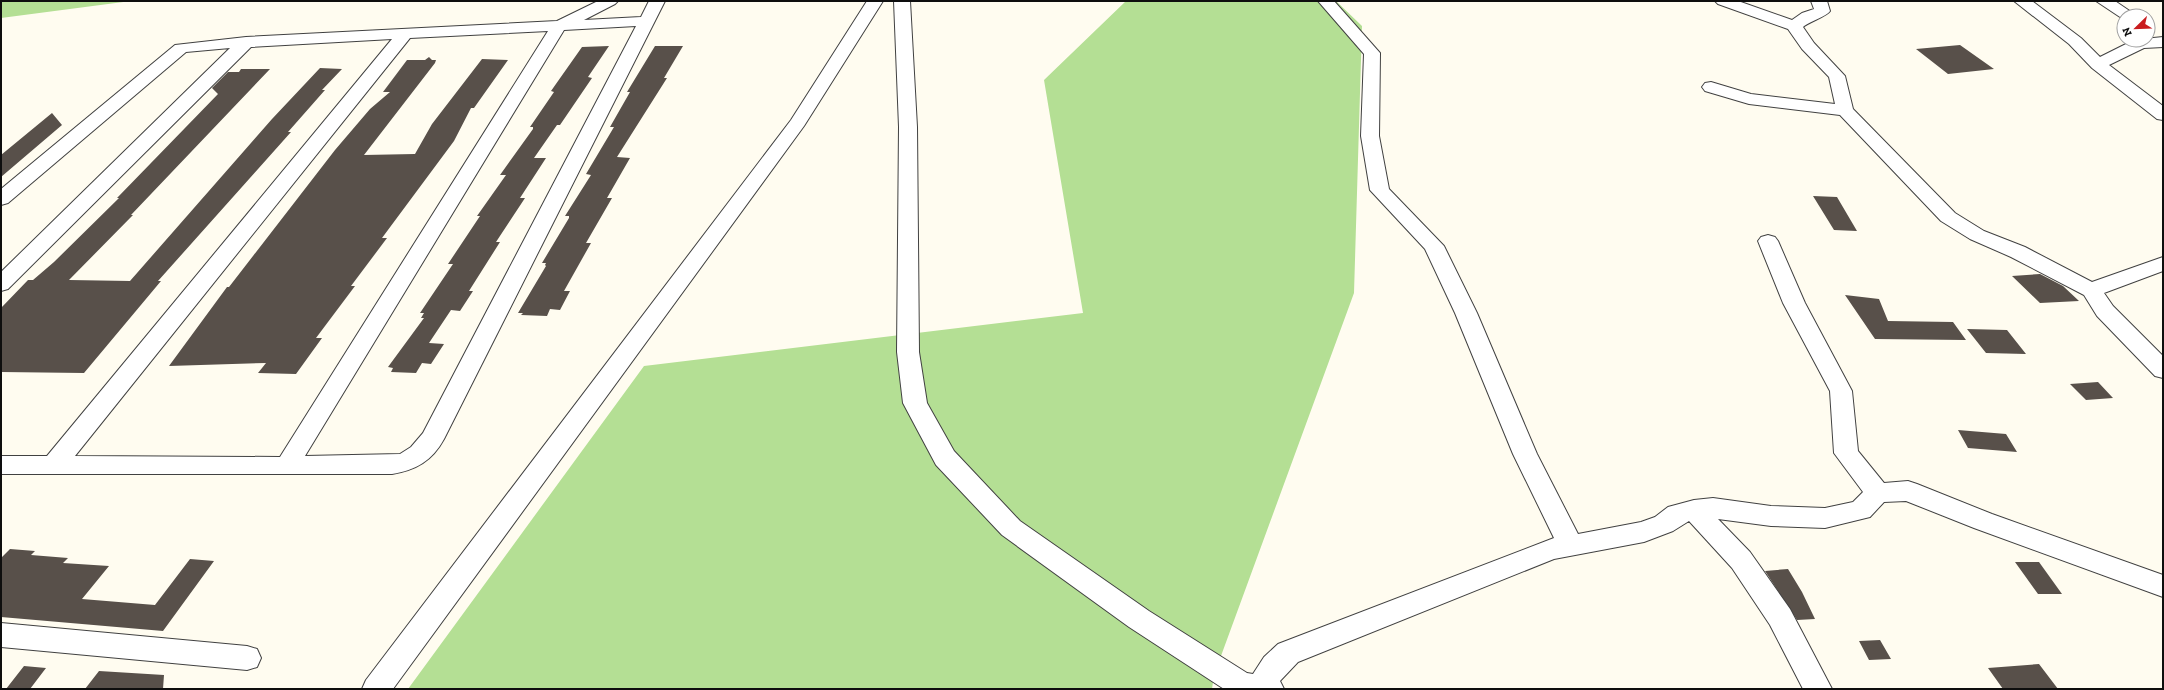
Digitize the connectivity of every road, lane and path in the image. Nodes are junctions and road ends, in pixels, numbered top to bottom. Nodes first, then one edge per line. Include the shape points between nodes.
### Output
1 (610, 1) edge
2 (656, 1) edge
3 (875, 1) edge
4 (902, 1) edge
5 (1326, 1) edge
6 (1723, 1) edge
7 (1819, 1) edge
8 (2022, 1) edge
9 (2104, 1) edge
10 (2116, 8) edge
11 (648, 21) junction
12 (559, 26) junction
13 (1794, 26) junction
14 (404, 35) junction
15 (246, 42) junction
16 (2163, 42) edge
17 (2098, 64) junction
18 (1710, 87) dead end
19 (1845, 110) junction
20 (2163, 116) edge
21 (1, 199) edge
22 (1768, 241) dead end
23 (2163, 264) edge
24 (1, 284) edge
25 (2091, 290) junction
26 (2163, 370) edge
27 (1, 465) edge
28 (53, 466) junction
29 (287, 466) junction
30 (1878, 493) junction
31 (1694, 510) junction
32 (1570, 544) junction
33 (2163, 586) edge
34 (1, 635) edge
35 (247, 658) dead end
36 (1254, 688) edge
37 (376, 689) edge
38 (1818, 689) edge

1 - 12 street
2 - 11 street
3 - 37 street via 798,122
4 - 36 street via 908,127 908,352 915,403 945,458 1011,528 1139,619
5 - 32 street via 1372,53 1370,136 1380,190 1434,246 1466,313 1525,454
6 - 13 street
7 - 13 street via 1822,11 1808,16
8 - 17 street via 2075,41
9 - 10 street
11 - 12 street
11 - 29 street via 432,439 420,455 408,463
12 - 14 street
12 - 29 street
13 - 19 street via 1808,46 1837,76
14 - 15 street
14 - 28 street
15 - 21 street via 181,48
15 - 24 street
16 - 17 street via 2141,43
17 - 20 street
18 - 19 street via 1749,99
19 - 25 street via 1948,217 1977,235 2030,258
22 - 30 street via 1794,304 1841,391 1846,453
23 - 25 street
25 - 26 street via 2105,311
27 - 28 street
28 - 29 street
30 - 31 street via 1861,510 1825,518 1770,516 1713,508
30 - 33 street via 1908,491
31 - 32 street via 1677,514 1664,524 1644,532
31 - 38 street via 1741,560 1780,617
32 - 36 street via 1288,653
34 - 35 street

